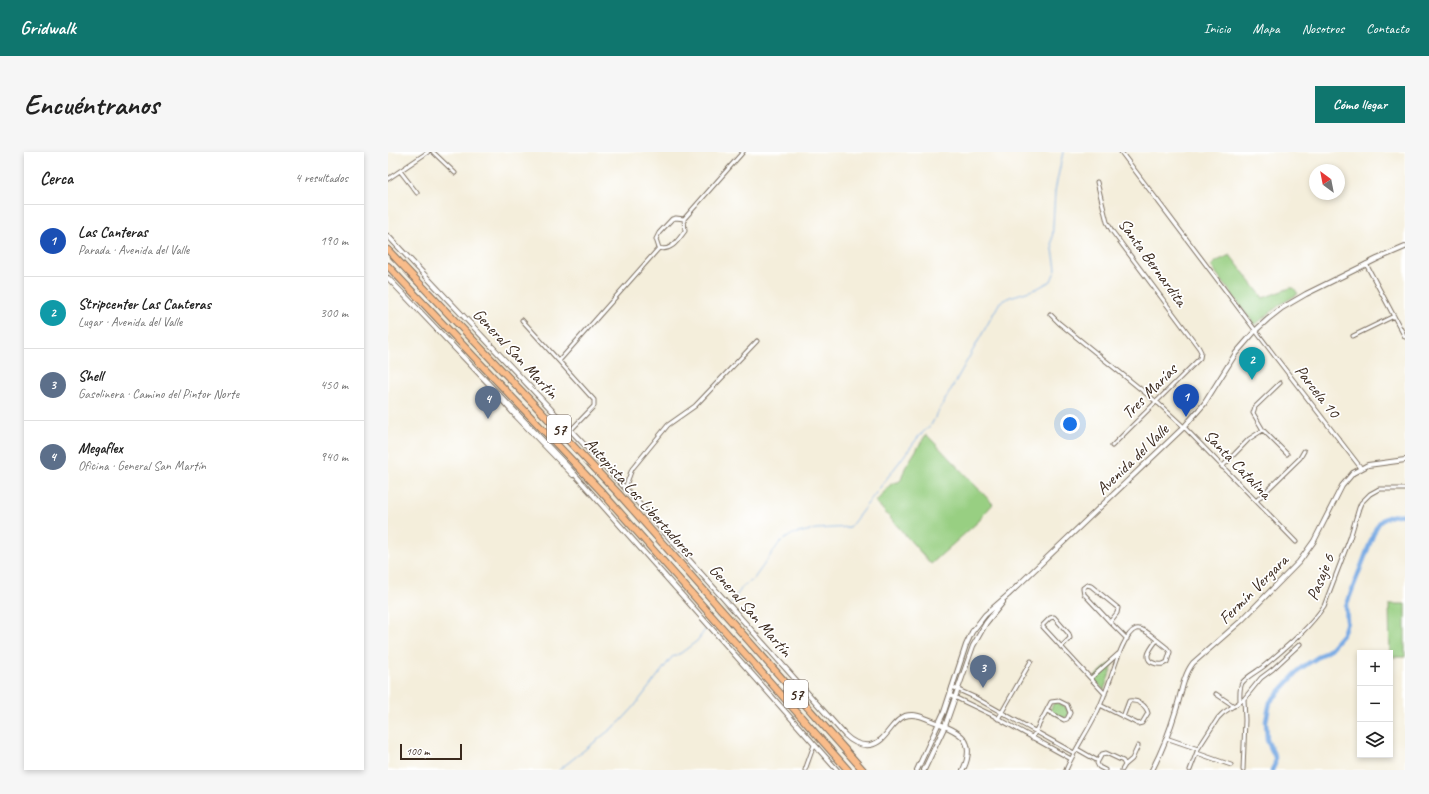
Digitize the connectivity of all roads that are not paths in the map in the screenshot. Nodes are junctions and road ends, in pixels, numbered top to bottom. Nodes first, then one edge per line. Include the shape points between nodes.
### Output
1 (428, 152) edge
2 (433, 152) edge
3 (743, 152) edge
4 (1122, 152) edge
5 (400, 171) junction
6 (456, 173) dead end
7 (388, 179) edge
8 (1097, 182) dead end
9 (417, 194) dead end
10 (684, 219) junction
11 (388, 236) edge
12 (1405, 247) edge
13 (659, 248) junction
14 (388, 250) edge
15 (1366, 264) junction
16 (388, 266) edge
17 (388, 278) edge
18 (1050, 314) dead end
19 (1394, 316) junction
20 (522, 320) dead end
21 (1256, 330) junction
22 (1353, 336) dead end
23 (1405, 337) edge
24 (757, 341) dead end
25 (1201, 352) joint
26 (559, 361) junction
27 (1280, 383) dead end
28 (1157, 401) junction
29 (1184, 427) junction
30 (571, 430) junction
31 (1263, 430) junction
32 (1112, 446) dead end
33 (1304, 451) dead end
34 (1287, 454) dead end
35 (1405, 460) edge
36 (1222, 467) junction
37 (1361, 468) junction
38 (625, 488) junction
39 (1405, 489) edge
40 (1256, 501) junction
41 (1296, 542) dead end
42 (1008, 595) junction
43 (1110, 622) junction
44 (1127, 639) junction
45 (1157, 640) junction
46 (1300, 644) dead end
47 (1062, 647) junction
48 (1119, 653) junction
49 (1031, 661) dead end
50 (1091, 678) junction
51 (952, 688) junction
52 (958, 691) junction
53 (1105, 694) junction
54 (1216, 694) dead end
55 (950, 695) junction
56 (956, 697) junction
57 (1244, 699) junction
58 (1240, 702) junction
59 (1100, 704) junction
60 (1234, 706) junction
61 (1047, 711) junction
62 (1002, 713) junction
63 (1123, 717) junction
64 (998, 719) junction
65 (939, 723) junction
66 (945, 726) junction
67 (1036, 731) junction
68 (1032, 738) junction
69 (1166, 738) junction
70 (814, 745) junction
71 (1138, 746) dead end
72 (1077, 749) junction
73 (1198, 749) junction
74 (1074, 753) junction
75 (1197, 753) junction
76 (1071, 759) junction
77 (1098, 761) junction
78 (1125, 765) junction
79 (1231, 765) dead end
80 (806, 770) edge
81 (837, 770) edge
82 (848, 770) edge
83 (863, 770) edge
84 (917, 770) edge
85 (924, 770) edge
86 (963, 770) edge
87 (1066, 770) edge
88 (1105, 770) edge
89 (1122, 770) edge
90 (1152, 770) edge
91 (1190, 770) edge
92 (1243, 770) edge

1 - 5 street
2 - 6 street
3 - 10 street
4 - 21 street, Parcela 10
5 - 7 street
5 - 9 street
8 - 25 street, Santa Bernardita via 1107,222 1112,231
10 - 13 street via 686,229 680,237 669,249
10 - 13 street via 672,219 659,232 656,239
11 - 30 street, General San Martín
12 - 15 street, Avenida del Valle
13 - 26 street
14 - 83 highway, Autopista Los Libertadores / 57 via 606,479
15 - 19 street
15 - 21 street, Avenida del Valle via 1275,313
16 - 82 highway, Autopista Los Libertadores / 57 via 584,472
17 - 70 street via 564,462
18 - 28 street, Santa Catalina
19 - 22 street
19 - 23 street
20 - 26 street
21 - 29 street, Avenida del Valle via 1236,353 1204,404
21 - 37 street, Parcela 10
24 - 38 street via 695,406 668,425 631,471
25 - 28 street, Tres Marías via 1200,358
26 - 30 street via 594,402 594,406
27 - 31 street via 1253,410
28 - 29 street, Santa Catalina
28 - 32 street, Tres Marías
29 - 36 street, Santa Catalina
29 - 42 street, Avenida del Valle
30 - 38 street, General San Martín
31 - 34 street
31 - 36 street via 1249,439
33 - 40 street
35 - 37 street, Fermín Vergara
36 - 40 street, Santa Catalina
37 - 69 street, Fermín Vergara via 1342,486 1314,541 1299,562 1241,621 1190,666
38 - 65 street, General San Martín via 842,733 854,742 865,745 877,742 897,721 909,715
39 - 58 street, Pasaje 6 via 1379,489 1361,503 1324,606 1295,638 1244,681 1240,688
40 - 41 street, Santa Catalina
42 - 51 street, Avenida del Valle via 985,615 972,632
42 - 52 street, Avenida del Valle via 976,640
43 - 43 street via 1118,608 1091,586 1085,586 1084,594
43 - 44 street
44 - 45 street via 1137,629
44 - 48 street
45 - 45 street via 1148,658 1150,661 1163,664 1167,662 1170,652
46 - 57 street via 1260,678
47 - 47 street via 1043,627 1050,618 1054,617 1069,634 1070,638
47 - 50 street
48 - 50 street
48 - 53 street
49 - 62 street
50 - 53 street
51 - 52 street
51 - 55 street, Avenida del Valle
52 - 56 street, Avenida del Valle
52 - 62 street
53 - 59 street
54 - 60 street
55 - 56 street
55 - 65 street, Avenida del Valle
56 - 64 street
56 - 66 street, Avenida del Valle
57 - 58 street
57 - 92 street
58 - 60 street
59 - 63 street
59 - 72 street
60 - 73 street via 1213,724
61 - 61 street via 1064,720 1070,713 1067,705 1059,701 1051,702
61 - 67 street
62 - 64 street
62 - 67 street
63 - 63 street via 1138,724 1142,723 1148,713 1145,707 1133,700 1127,704
64 - 68 street
65 - 66 street, General San Martín
65 - 84 street, Avenida del Valle
66 - 85 street, Avenida del Valle
66 - 86 street, General San Martín via 961,735 967,743 968,758
67 - 68 street
67 - 74 street
68 - 76 street
69 - 73 street
69 - 90 street, Fermín Vergara
70 - 80 street
70 - 81 street
71 - 78 street via 1132,759
72 - 74 street
72 - 77 street
73 - 75 street
74 - 76 street
75 - 79 street
75 - 91 street
76 - 87 street
77 - 78 street via 1102,754 1106,753 1123,761
77 - 88 street via 1099,767
78 - 89 street

